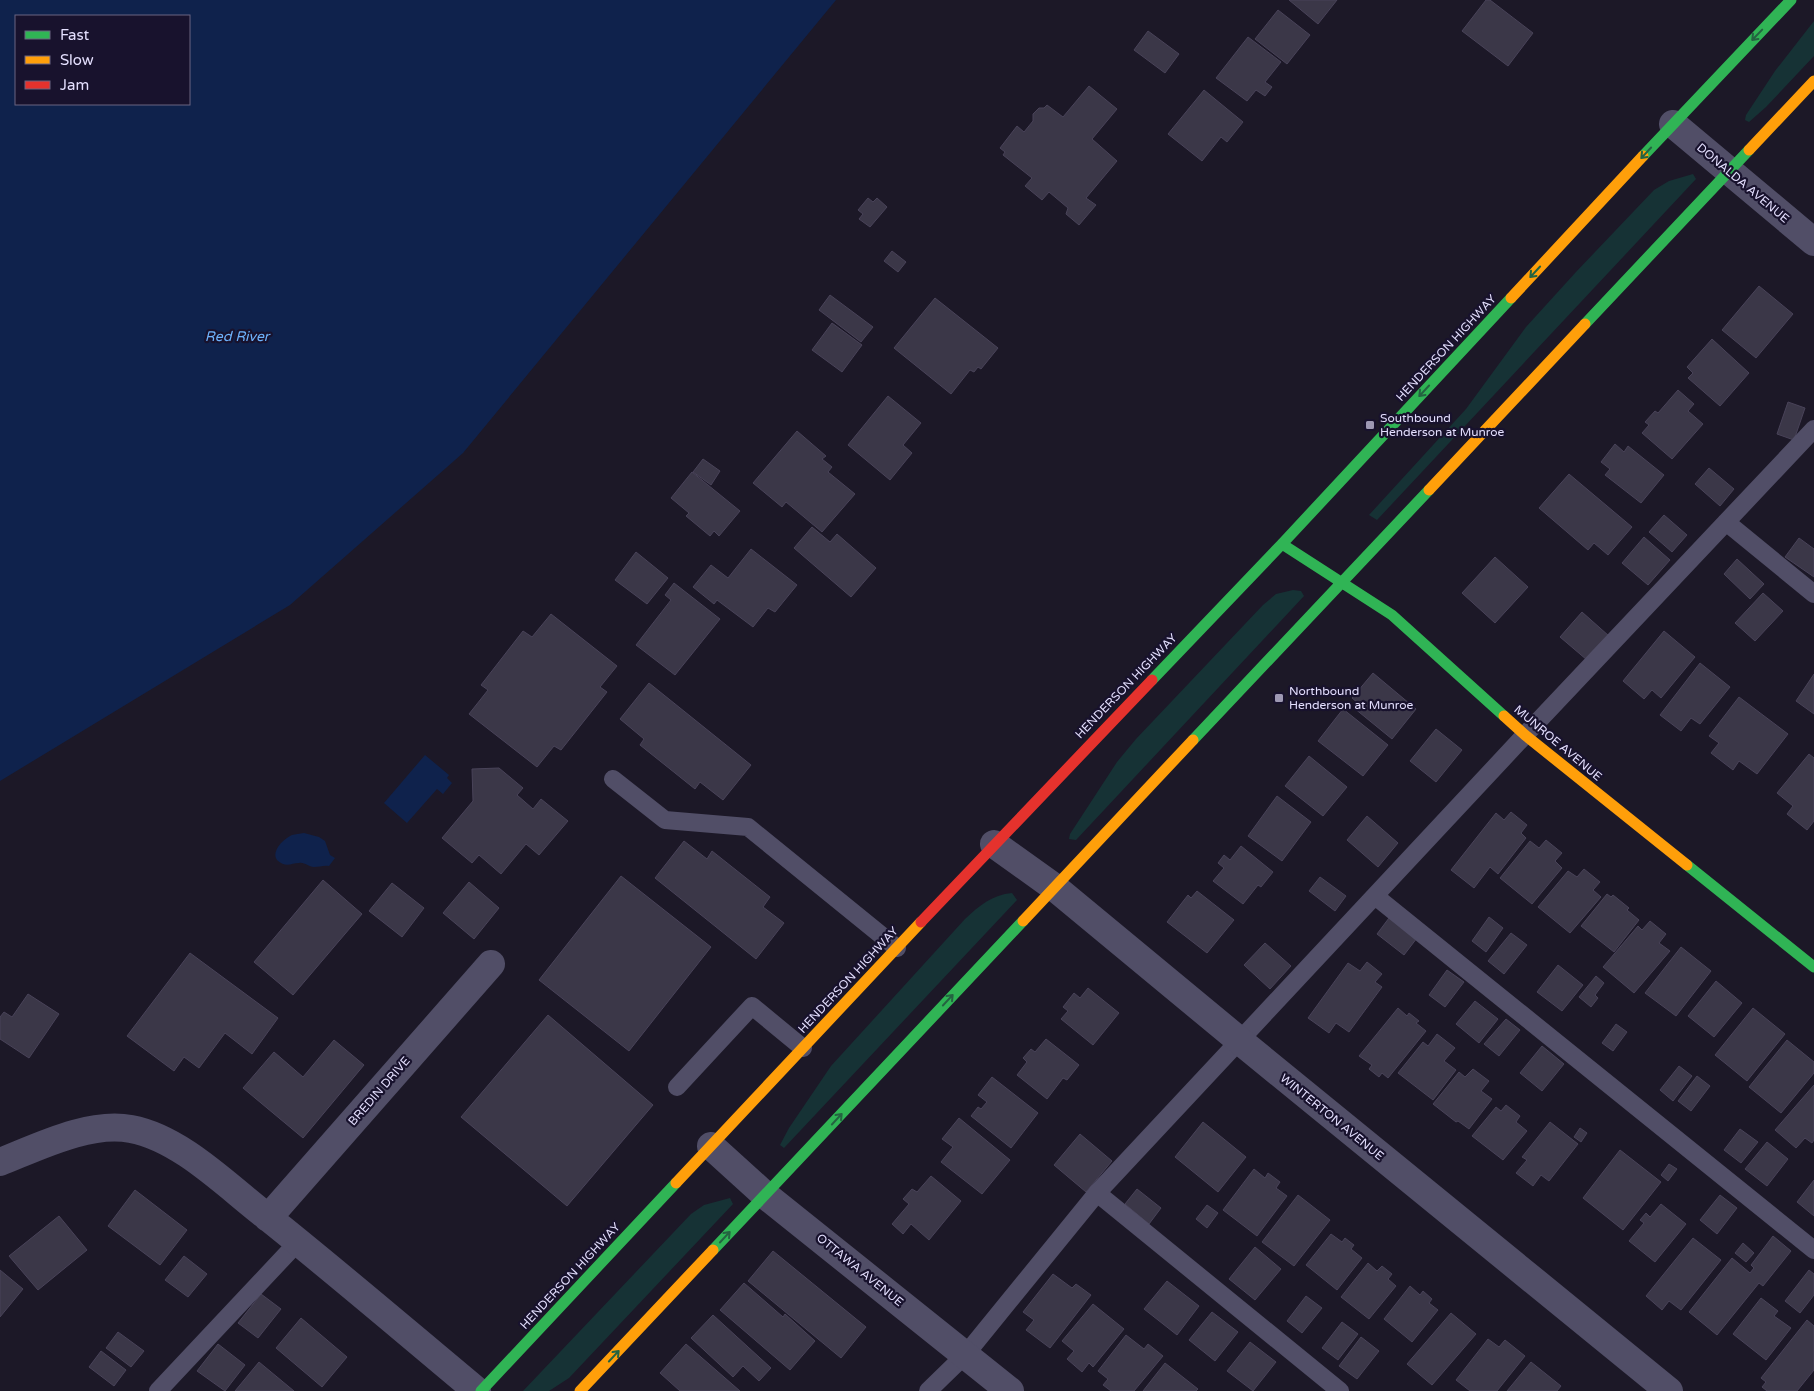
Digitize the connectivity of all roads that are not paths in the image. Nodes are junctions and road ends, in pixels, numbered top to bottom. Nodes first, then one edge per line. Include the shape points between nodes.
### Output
1 (1791, 0) edge
2 (1814, 81) edge
3 (1673, 124) junction
4 (1728, 172) junction
5 (1814, 242) edge
6 (1814, 428) edge
7 (1726, 522) junction
8 (1282, 544) junction
9 (1343, 582) junction
10 (1814, 594) edge
11 (1525, 735) junction
12 (613, 779) dead end
13 (994, 844) junction
14 (1054, 887) junction
15 (1375, 896) junction
16 (897, 948) junction
17 (491, 964) dead end
18 (1814, 967) edge
19 (1240, 1041) junction
20 (803, 1048) junction
21 (677, 1087) dead end
22 (711, 1146) junction
23 (0, 1162) edge
24 (1097, 1193) junction
25 (765, 1195) junction
26 (268, 1218) junction
27 (298, 1242) junction
28 (1814, 1250) edge
29 (966, 1354) junction
30 (158, 1391) edge
31 (479, 1391) edge
32 (580, 1391) edge
33 (928, 1391) edge
34 (1010, 1391) edge
35 (1340, 1391) edge
36 (1669, 1391) edge

1 -> 3 main road, HENDERSON HIGHWAY
2 - 4 main road
3 - 4 street, DONALDA AVENUE
3 -> 8 main road, HENDERSON HIGHWAY
4 - 5 street, DONALDA AVENUE
4 - 9 main road
6 - 7 lane
7 - 10 lane
7 - 11 lane
8 - 9 main road, MUNROE AVENUE
8 - 13 main road, HENDERSON HIGHWAY
9 - 11 main road, MUNROE AVENUE via 1392,615
9 - 14 main road
11 - 15 lane
11 - 18 main road, MUNROE AVENUE
12 - 16 lane via 665,820 748,827
13 - 14 street, WINTERTON AVENUE
13 - 16 main road, HENDERSON HIGHWAY
14 - 19 street, WINTERTON AVENUE
25 -> 14 main road
15 - 19 lane
15 - 28 lane
16 - 20 main road, HENDERSON HIGHWAY
17 - 26 street, BREDIN DRIVE
19 - 24 lane
19 - 36 street, WINTERTON AVENUE
20 - 21 lane via 752,1006
20 - 22 main road, HENDERSON HIGHWAY
22 - 25 street, OTTAWA AVENUE
22 - 31 main road, HENDERSON HIGHWAY
23 - 26 street via 79,1133 131,1129 176,1147
24 - 29 lane
24 - 35 lane
25 - 29 street, OTTAWA AVENUE
32 -> 25 main road
26 - 27 street
27 - 30 lane
27 - 31 street
29 - 33 lane
29 - 34 street, OTTAWA AVENUE

